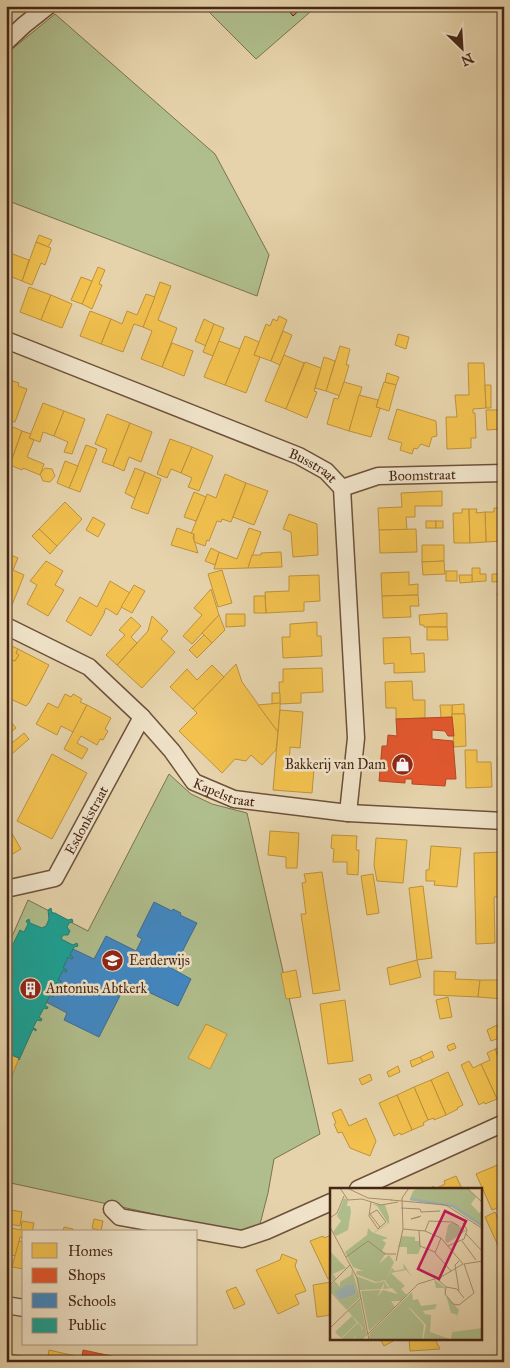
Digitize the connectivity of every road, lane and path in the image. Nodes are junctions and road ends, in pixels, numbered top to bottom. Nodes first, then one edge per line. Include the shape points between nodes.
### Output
1 (48, 6) edge
2 (6, 42) edge
3 (6, 340) edge
4 (504, 473) edge
5 (342, 488) junction
6 (6, 626) edge
7 (142, 717) junction
8 (348, 813) junction
9 (504, 820) edge
10 (6, 889) edge
11 (504, 1123) edge
12 (360, 1188) edge
13 (330, 1202) edge
14 (112, 1209) dead end
15 (192, 1230) edge
16 (198, 1231) edge
17 (6, 1305) edge
18 (22, 1308) edge

1 - 2 street
3 - 5 street, Busstraat via 299,456 326,471
4 - 5 street, Boomstraat via 378,476
5 - 8 street, Busstraat via 356,738
6 - 7 street, Kapelstraat via 89,667
7 - 8 street, Kapelstraat via 194,782 234,800
7 - 10 street, Esdonkstraat via 55,878
8 - 9 street, Kapelstraat
11 - 12 street
13 - 16 street via 242,1239
14 - 15 street via 120,1217
17 - 18 street

